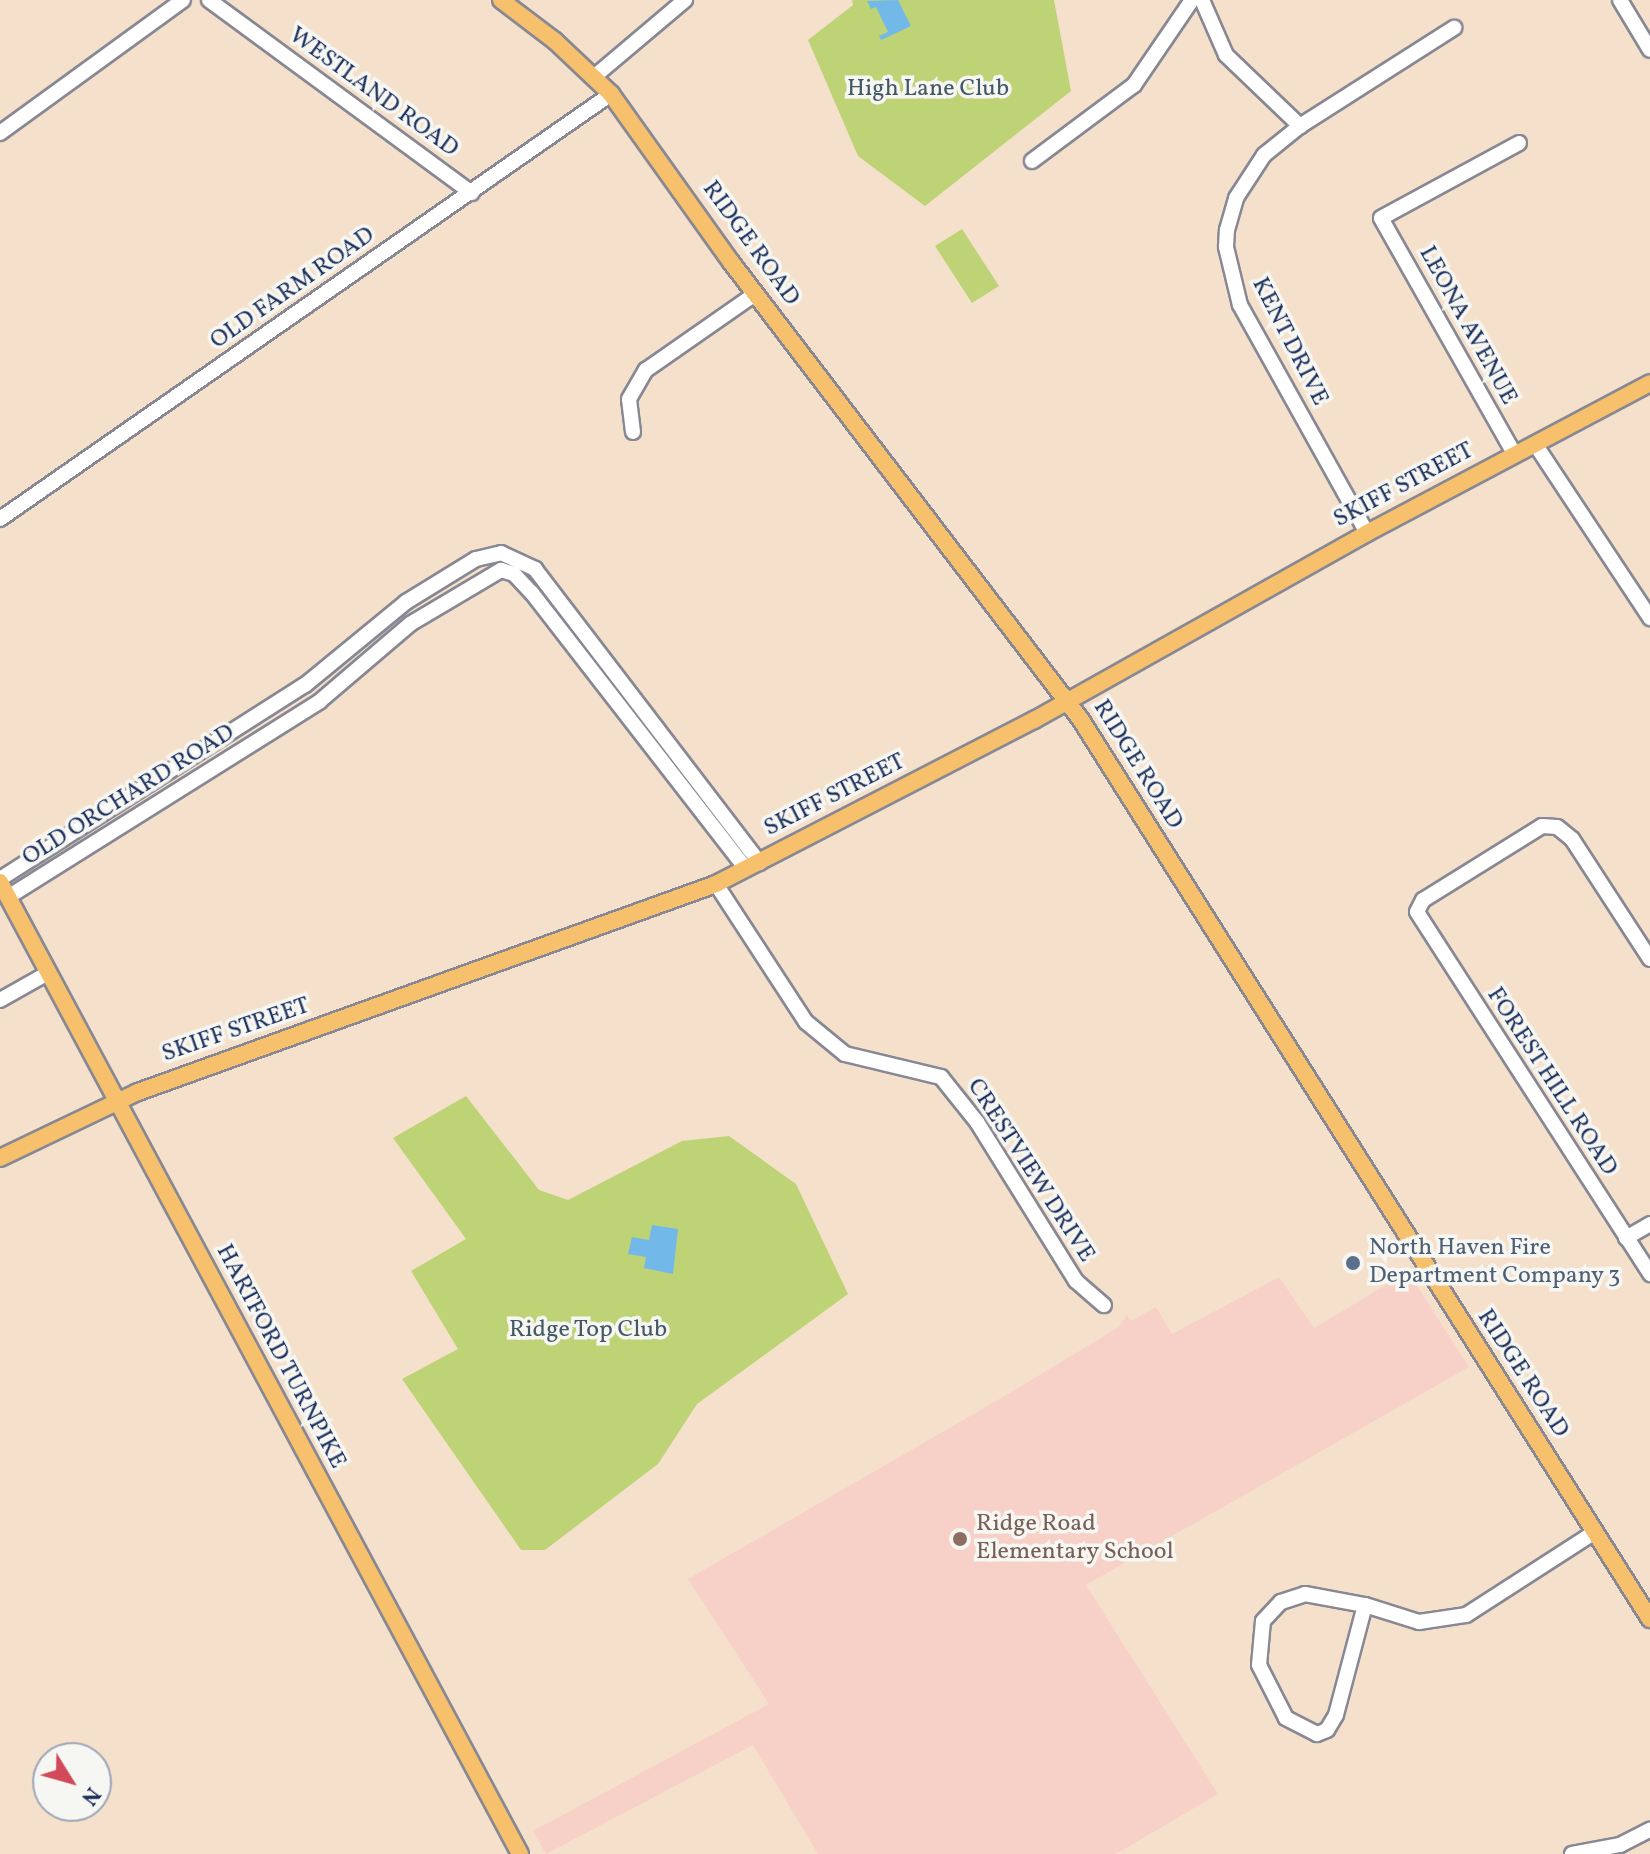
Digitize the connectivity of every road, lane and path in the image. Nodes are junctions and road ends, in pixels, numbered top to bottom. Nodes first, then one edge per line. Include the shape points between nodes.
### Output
1 (183, 0) edge
2 (209, 0) edge
3 (501, 0) edge
4 (685, 0) edge
5 (1192, 0) edge
6 (1202, 0) edge
7 (1620, 0) edge
8 (1454, 28) dead end
9 (1650, 50) edge
10 (595, 76) junction
11 (611, 94) junction
12 (1300, 126) junction
13 (0, 133) edge
14 (1519, 143) dead end
15 (1032, 161) dead end
16 (472, 193) junction
17 (755, 294) junction
18 (1650, 383) edge
19 (633, 432) dead end
20 (1535, 444) junction
21 (1515, 455) junction
22 (0, 519) edge
23 (1367, 533) junction
24 (501, 553) junction
25 (501, 570) junction
26 (1650, 618) edge
27 (323, 672) junction
28 (334, 691) junction
29 (632, 695) junction
30 (1067, 701) junction
31 (618, 705) junction
32 (259, 713) junction
33 (272, 732) junction
34 (753, 866) junction
35 (716, 884) junction
36 (3, 886) edge
37 (1650, 959) edge
38 (48, 973) junction
39 (0, 1000) edge
40 (115, 1102) junction
41 (0, 1158) edge
42 (1650, 1224) edge
43 (1626, 1238) junction
44 (1650, 1274) edge
45 (1104, 1305) dead end
46 (1595, 1532) junction
47 (1365, 1605) junction
48 (1650, 1619) edge
49 (1650, 1830) edge
50 (520, 1854) edge
51 (1572, 1854) edge

1 - 13 street
2 - 16 street, WESTLAND ROAD
3 - 10 main road, RIDGE ROAD
4 - 10 street
5 - 15 street via 1134,85
6 - 12 street via 1226,55
7 - 9 street
8 - 12 street, KENT DRIVE
10 - 11 main road, RIDGE ROAD
11 - 16 street, OLD FARM ROAD
11 - 17 main road, RIDGE ROAD
12 - 23 street, KENT DRIVE via 1264,155 1248,177 1236,198 1226,247 1240,305
14 - 21 street, LEONA AVENUE via 1381,218
16 - 22 street, OLD FARM ROAD
17 - 19 street via 646,370 629,399
17 - 30 main road, RIDGE ROAD
18 - 20 main road, SKIFF STREET
20 - 21 main road, SKIFF STREET
20 - 26 street
21 - 23 main road, SKIFF STREET
23 - 30 main road, SKIFF STREET
24 - 25 street
24 - 27 street, OLD ORCHARD ROAD via 476,559 406,602
24 - 29 street via 535,569
25 - 28 street, OLD ORCHARD ROAD via 410,624
25 - 31 street via 514,574 532,593
27 - 28 street
27 - 32 street, OLD ORCHARD ROAD
28 - 33 street, OLD ORCHARD ROAD
29 - 31 street
29 - 34 street
30 - 34 main road, SKIFF STREET
30 - 46 main road, RIDGE ROAD
31 - 34 street
32 - 33 street, OLD ORCHARD ROAD
32 - 36 street, OLD ORCHARD ROAD
33 - 36 street, OLD ORCHARD ROAD
34 - 35 main road, SKIFF STREET
35 - 40 main road, SKIFF STREET
35 - 45 street, CRESTVIEW DRIVE via 806,1022 845,1054 941,1077 977,1122 1076,1281
36 - 38 main road, HARTFORD TURNPIKE
37 - 43 street, FOREST HILL ROAD via 1572,839 1557,827 1542,826 1423,900 1417,912
38 - 39 street
38 - 40 main road, HARTFORD TURNPIKE
40 - 41 main road, SKIFF STREET
40 - 50 main road, HARTFORD TURNPIKE
42 - 43 street
43 - 44 street, FOREST HILL ROAD
46 - 47 street via 1466,1615 1419,1622
46 - 48 main road, RIDGE ROAD
47 - 47 street via 1334,1720 1320,1734 1298,1729 1278,1707 1261,1675 1263,1621 1281,1602 1305,1594
49 - 51 street via 1620,1845

